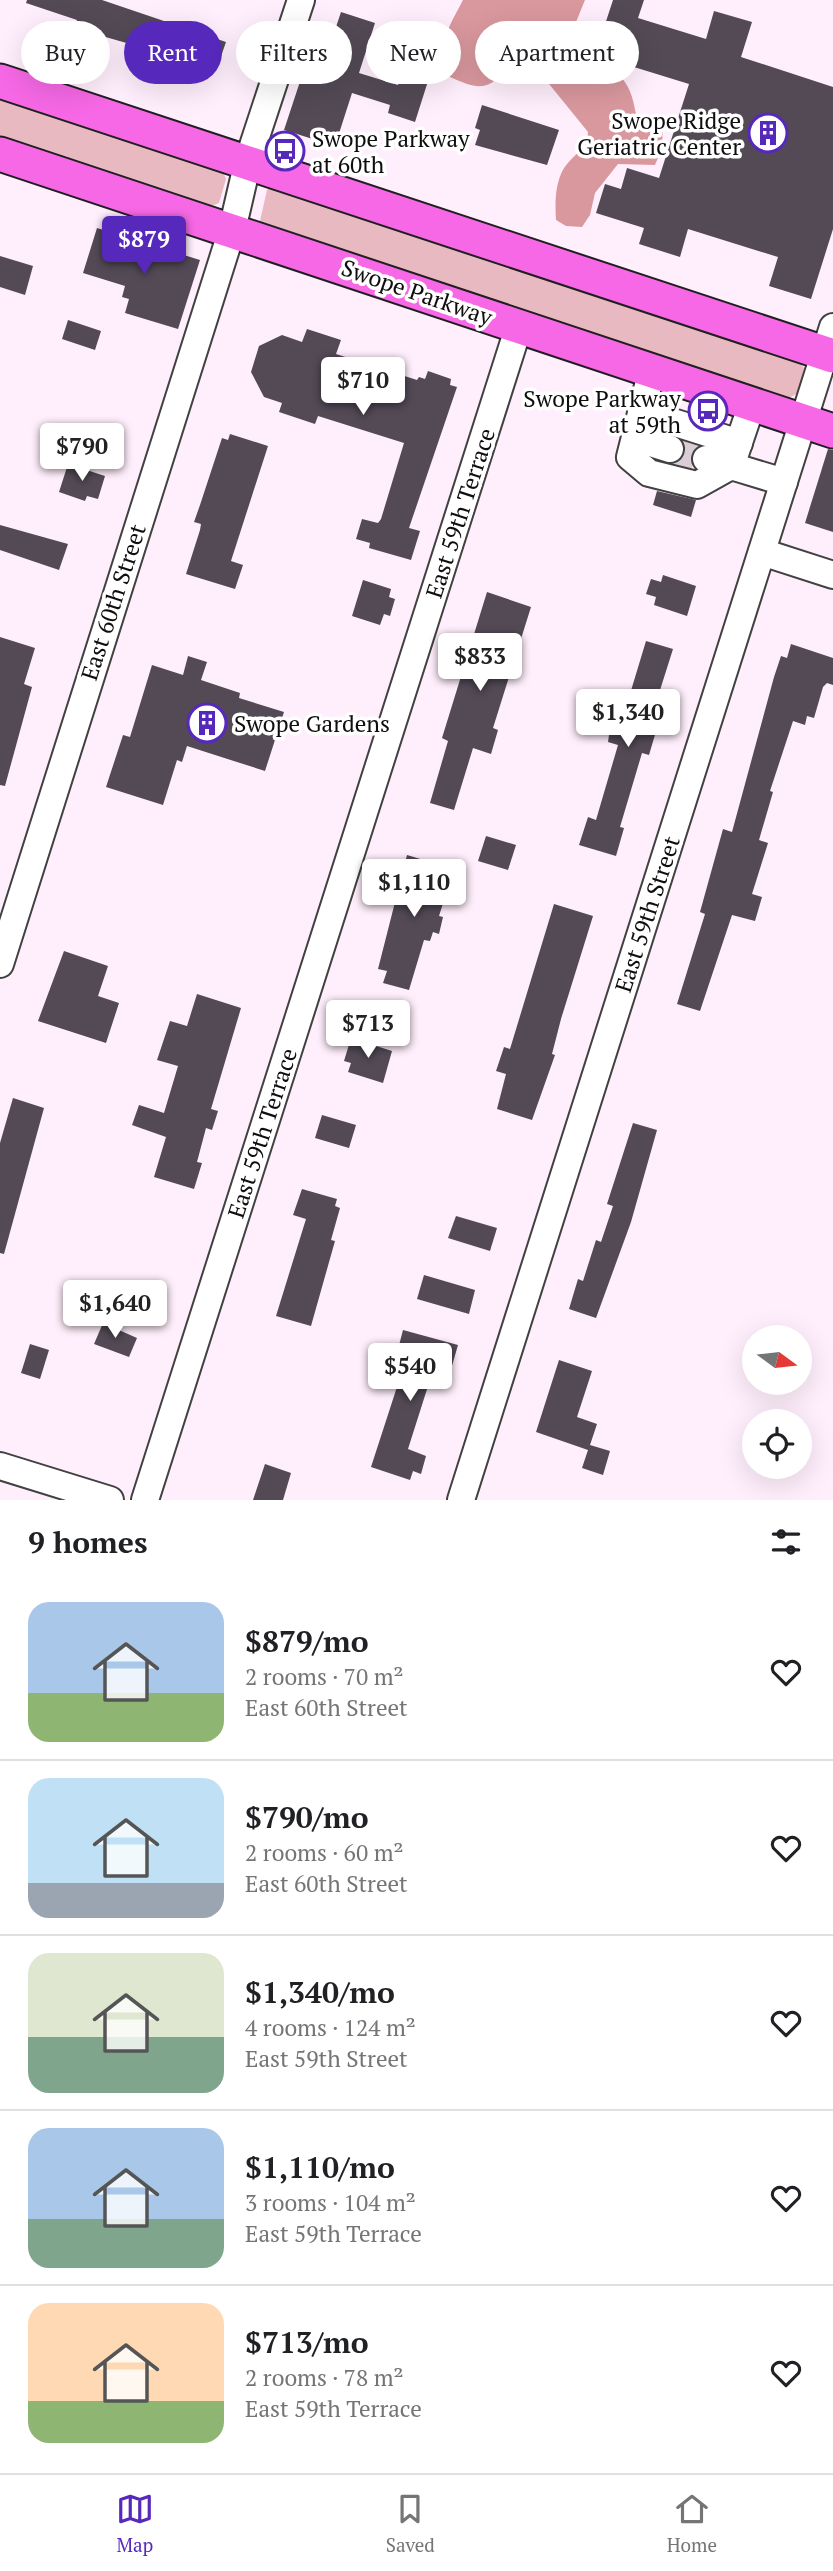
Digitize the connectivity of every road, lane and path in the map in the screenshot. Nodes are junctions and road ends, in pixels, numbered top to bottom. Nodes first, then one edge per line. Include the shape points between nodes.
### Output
1 (301, 0) edge
2 (0, 81) edge
3 (0, 154) edge
4 (248, 160) junction
5 (232, 230) junction
6 (519, 326) junction
7 (830, 345) edge
8 (652, 370) junction
9 (752, 404) junction
10 (641, 412) junction
11 (818, 426) edge
12 (635, 438) junction
13 (670, 449) tunnel mouth
14 (735, 454) junction
15 (706, 459) tunnel mouth
16 (784, 482) junction
17 (762, 552) junction
18 (833, 575) edge
19 (0, 964) edge
20 (0, 1466) edge
21 (110, 1500) edge
22 (145, 1500) edge
23 (461, 1500) edge

1 - 4 street, East 60th Street
2 - 4 main road
3 - 5 main road, Swope Parkway
4 - 5 street, East 60th Street
4 - 7 main road
5 - 6 main road, Swope Parkway
5 - 19 street, East 60th Street
6 - 8 main road, Swope Parkway
6 - 22 street, East 59th Terrace
7 - 11 street, East 59th Street
8 - 9 main road, Swope Parkway
8 - 10 street
9 - 11 main road, Swope Parkway
9 - 14 street
10 - 12 street
10 - 14 street
11 - 16 street, East 59th Street
12 - 13 street
12 - 14 street via 630,457 649,473 697,485
14 - 15 street
14 - 16 street
16 - 17 street, East 59th Street
17 - 18 street
17 - 23 street, East 59th Street
20 - 21 street

